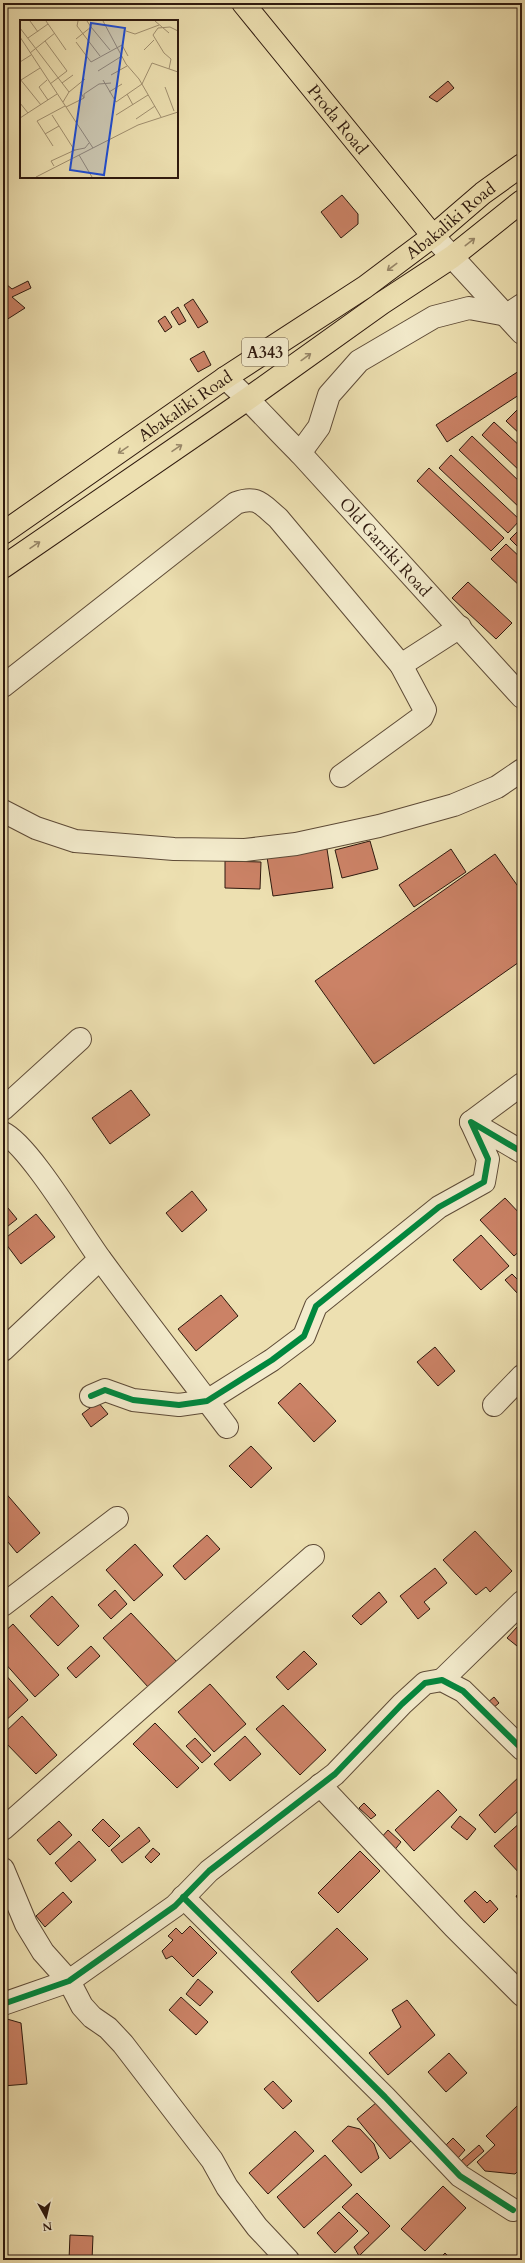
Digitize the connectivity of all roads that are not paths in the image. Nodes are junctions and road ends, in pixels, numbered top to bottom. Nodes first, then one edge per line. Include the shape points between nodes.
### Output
1 (243, 3) edge
2 (522, 165) edge
3 (522, 201) edge
4 (433, 236) junction
5 (452, 257) junction
6 (514, 310) edge
7 (522, 333) edge
8 (225, 378) junction
9 (249, 398) junction
10 (300, 453) junction
11 (3, 533) edge
12 (3, 567) edge
13 (460, 627) junction
14 (401, 665) junction
15 (3, 686) edge
16 (522, 696) edge
17 (522, 770) edge
18 (341, 776) dead end
19 (3, 811) edge
20 (80, 1039) dead end
21 (522, 1084) edge
22 (3, 1109) edge
23 (471, 1122) junction
24 (3, 1133) edge
25 (522, 1152) edge
26 (100, 1259) junction
27 (3, 1350) edge
28 (522, 1376) edge
29 (91, 1396) dead end
30 (207, 1401) junction
31 (494, 1405) dead end
32 (227, 1427) dead end
33 (117, 1518) dead end
34 (313, 1556) dead end
35 (522, 1602) edge
36 (3, 1605) edge
37 (442, 1680) junction
38 (522, 1749) edge
39 (320, 1785) junction
40 (3, 1829) edge
41 (3, 1869) edge
42 (183, 1897) junction
43 (70, 1981) junction
44 (522, 1995) edge
45 (3, 2004) edge
46 (519, 2209) edge
47 (288, 2260) edge

1 - 4 main road, Proda Road
2 - 4 main road, Abakaliki Road / A343
5 -> 3 main road, Abakaliki Road / A343
4 - 5 street
4 -> 8 main road, Abakaliki Road / A343 via 365,287
5 - 6 street
9 -> 5 main road, Abakaliki Road / A343 via 382,303
6 - 7 street
6 - 10 street via 470,308 434,317 359,361 329,395 319,427
8 - 9 street, Old Garriki Road
8 -> 11 main road, Abakaliki Road / A343
9 - 10 street, Old Garriki Road
12 -> 9 main road, Abakaliki Road / A343
10 - 13 street, Old Garriki Road
13 - 14 street
13 - 16 street, Old Garriki Road
14 - 15 street via 278,518 258,500 248,498 236,503 185,541
14 - 18 street via 424,710 422,717
17 - 19 street via 498,787 454,805 379,826 296,844 245,850 174,849 75,841 36,828
20 - 22 street
21 - 23 street
23 - 25 street
23 - 30 street via 488,1159 484,1182 439,1207 316,1306 304,1336 272,1360
24 - 26 street via 9,1136 34,1164
26 - 27 street
26 - 30 street
28 - 31 street
29 - 30 street via 105,1390 133,1400 179,1405
30 - 32 street
33 - 36 street
34 - 40 street
35 - 37 street
37 - 38 street via 463,1691
37 - 39 street via 424,1683 335,1774
39 - 42 street via 209,1871
39 - 44 street
41 - 43 street via 26,1924 43,1952
42 - 43 street via 154,1922
42 - 46 street via 385,2097 460,2176
43 - 45 street
43 - 47 street via 82,2006 123,2044 212,2160 227,2187 257,2227

